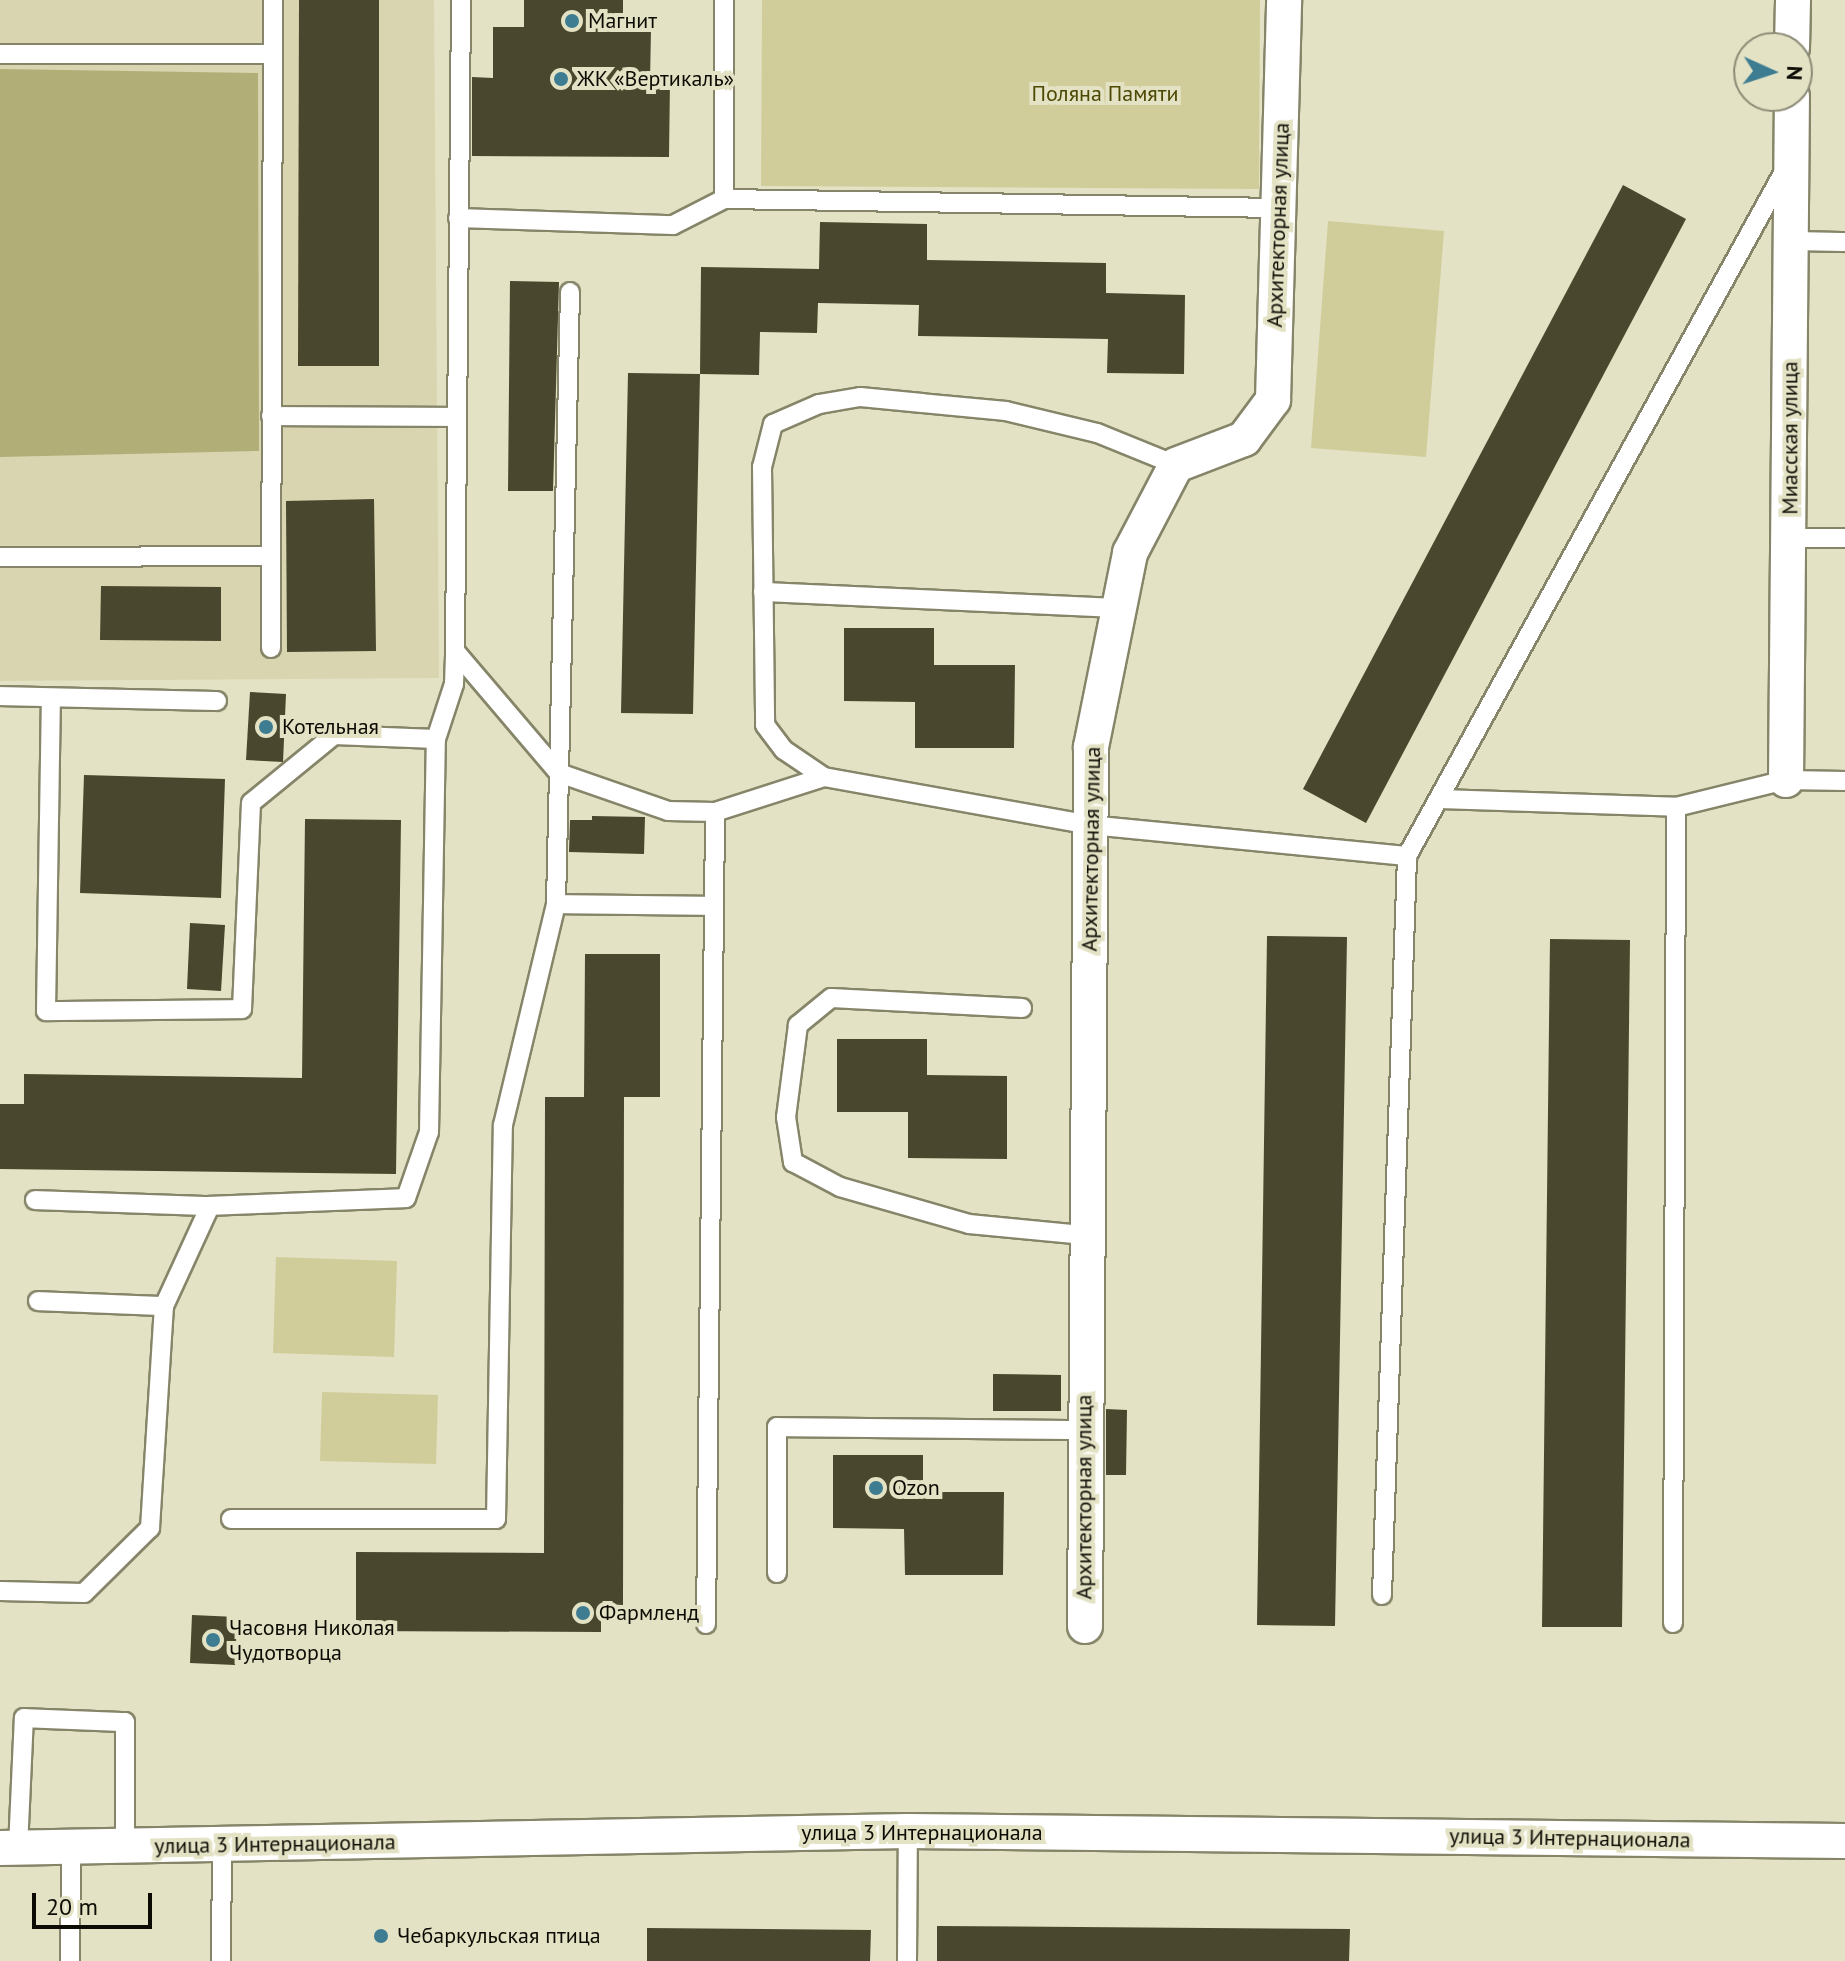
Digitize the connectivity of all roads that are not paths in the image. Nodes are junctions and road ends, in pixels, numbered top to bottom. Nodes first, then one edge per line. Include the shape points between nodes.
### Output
1 (273, 0) edge
2 (461, 0) edge
3 (724, 0) edge
4 (1284, 0) edge
5 (1793, 0) edge
6 (1792, 32) edge
7 (0, 54) edge
8 (272, 54) junction
9 (1792, 112) edge
10 (1792, 157) junction
11 (724, 199) junction
12 (1279, 208) junction
13 (458, 218) junction
14 (1791, 241) junction
15 (1845, 242) edge
16 (570, 292) dead end
17 (271, 416) junction
18 (457, 417) junction
19 (1176, 465) junction
20 (1789, 538) junction
21 (1845, 538) edge
22 (271, 556) junction
23 (0, 557) edge
24 (763, 592) junction
25 (1119, 608) junction
26 (271, 648) dead end
27 (455, 651) junction
28 (0, 696) edge
29 (51, 698) junction
30 (217, 701) dead end
31 (436, 739) junction
32 (559, 773) junction
33 (824, 777) junction
34 (1786, 780) junction
35 (1845, 781) edge
36 (1440, 799) junction
37 (1676, 807) junction
38 (715, 812) junction
39 (1090, 825) junction
40 (1407, 856) junction
41 (556, 904) junction
42 (714, 906) junction
43 (1022, 1008) dead end
44 (35, 1200) dead end
45 (210, 1206) junction
46 (1084, 1235) junction
47 (38, 1301) dead end
48 (164, 1306) junction
49 (1084, 1430) junction
50 (231, 1519) dead end
51 (777, 1573) dead end
52 (0, 1591) edge
53 (1382, 1595) dead end
54 (1673, 1623) dead end
55 (706, 1624) dead end
56 (1085, 1626) dead end
57 (908, 1831) junction
58 (1845, 1841) edge
59 (222, 1845) junction
60 (125, 1847) junction
61 (9, 1848) edge
62 (71, 1848) junction
63 (70, 1961) edge
64 (221, 1961) edge
65 (907, 1961) edge

1 - 8 lane
2 - 13 lane
3 - 11 lane
4 - 12 street, Архитекторная улица
5 - 6 street
7 - 8 lane
8 - 17 lane
9 - 10 street, Миасская улица
10 - 14 street, Миасская улица
10 - 36 lane
11 - 12 lane
11 - 13 lane via 673,225
12 - 19 street, Архитекторная улица via 1273,400 1244,439
13 - 18 lane
14 - 15 lane
14 - 20 street, Миасская улица
16 - 32 lane
17 - 18 lane
17 - 22 lane
18 - 27 lane
19 - 24 lane via 1097,433 1006,411 860,397 819,404 773,424 762,467
19 - 25 street, Архитекторная улица via 1130,553
20 - 21 lane
20 - 34 street, Миасская улица
22 - 23 lane
22 - 26 lane
24 - 25 lane
24 - 33 lane via 765,725 784,750
25 - 39 street, Архитекторная улица via 1091,747
27 - 31 lane via 454,684
27 - 32 lane
28 - 29 lane
29 - 30 lane
29 - 31 lane via 46,1011 242,1009 251,803 334,735
31 - 45 lane via 429,1132 406,1198
32 - 38 lane via 668,811
32 - 41 lane
33 - 38 lane
33 - 39 lane
34 - 35 lane
34 - 37 lane
36 - 37 lane
36 - 40 lane
37 - 54 lane
38 - 42 lane
39 - 40 lane
39 - 46 street, Архитекторная улица
40 - 53 lane
41 - 42 lane
41 - 50 lane via 503,1125 496,1519
42 - 55 lane
43 - 46 lane via 831,998 798,1025 786,1117 793,1162 840,1187 969,1224
44 - 45 lane
45 - 48 lane
46 - 49 street, Архитекторная улица
47 - 48 lane
48 - 52 lane via 150,1528 84,1593
49 - 51 lane via 777,1427
49 - 56 street, Архитекторная улица
57 - 58 street, улица 3 Интернационала
57 - 59 street, улица 3 Интернационала
57 - 65 lane
59 - 60 street, улица 3 Интернационала
59 - 64 lane
60 - 61 lane via 125,1722 24,1718
60 - 62 street, улица 3 Интернационала
61 - 62 street, улица 3 Интернационала
62 - 63 lane

